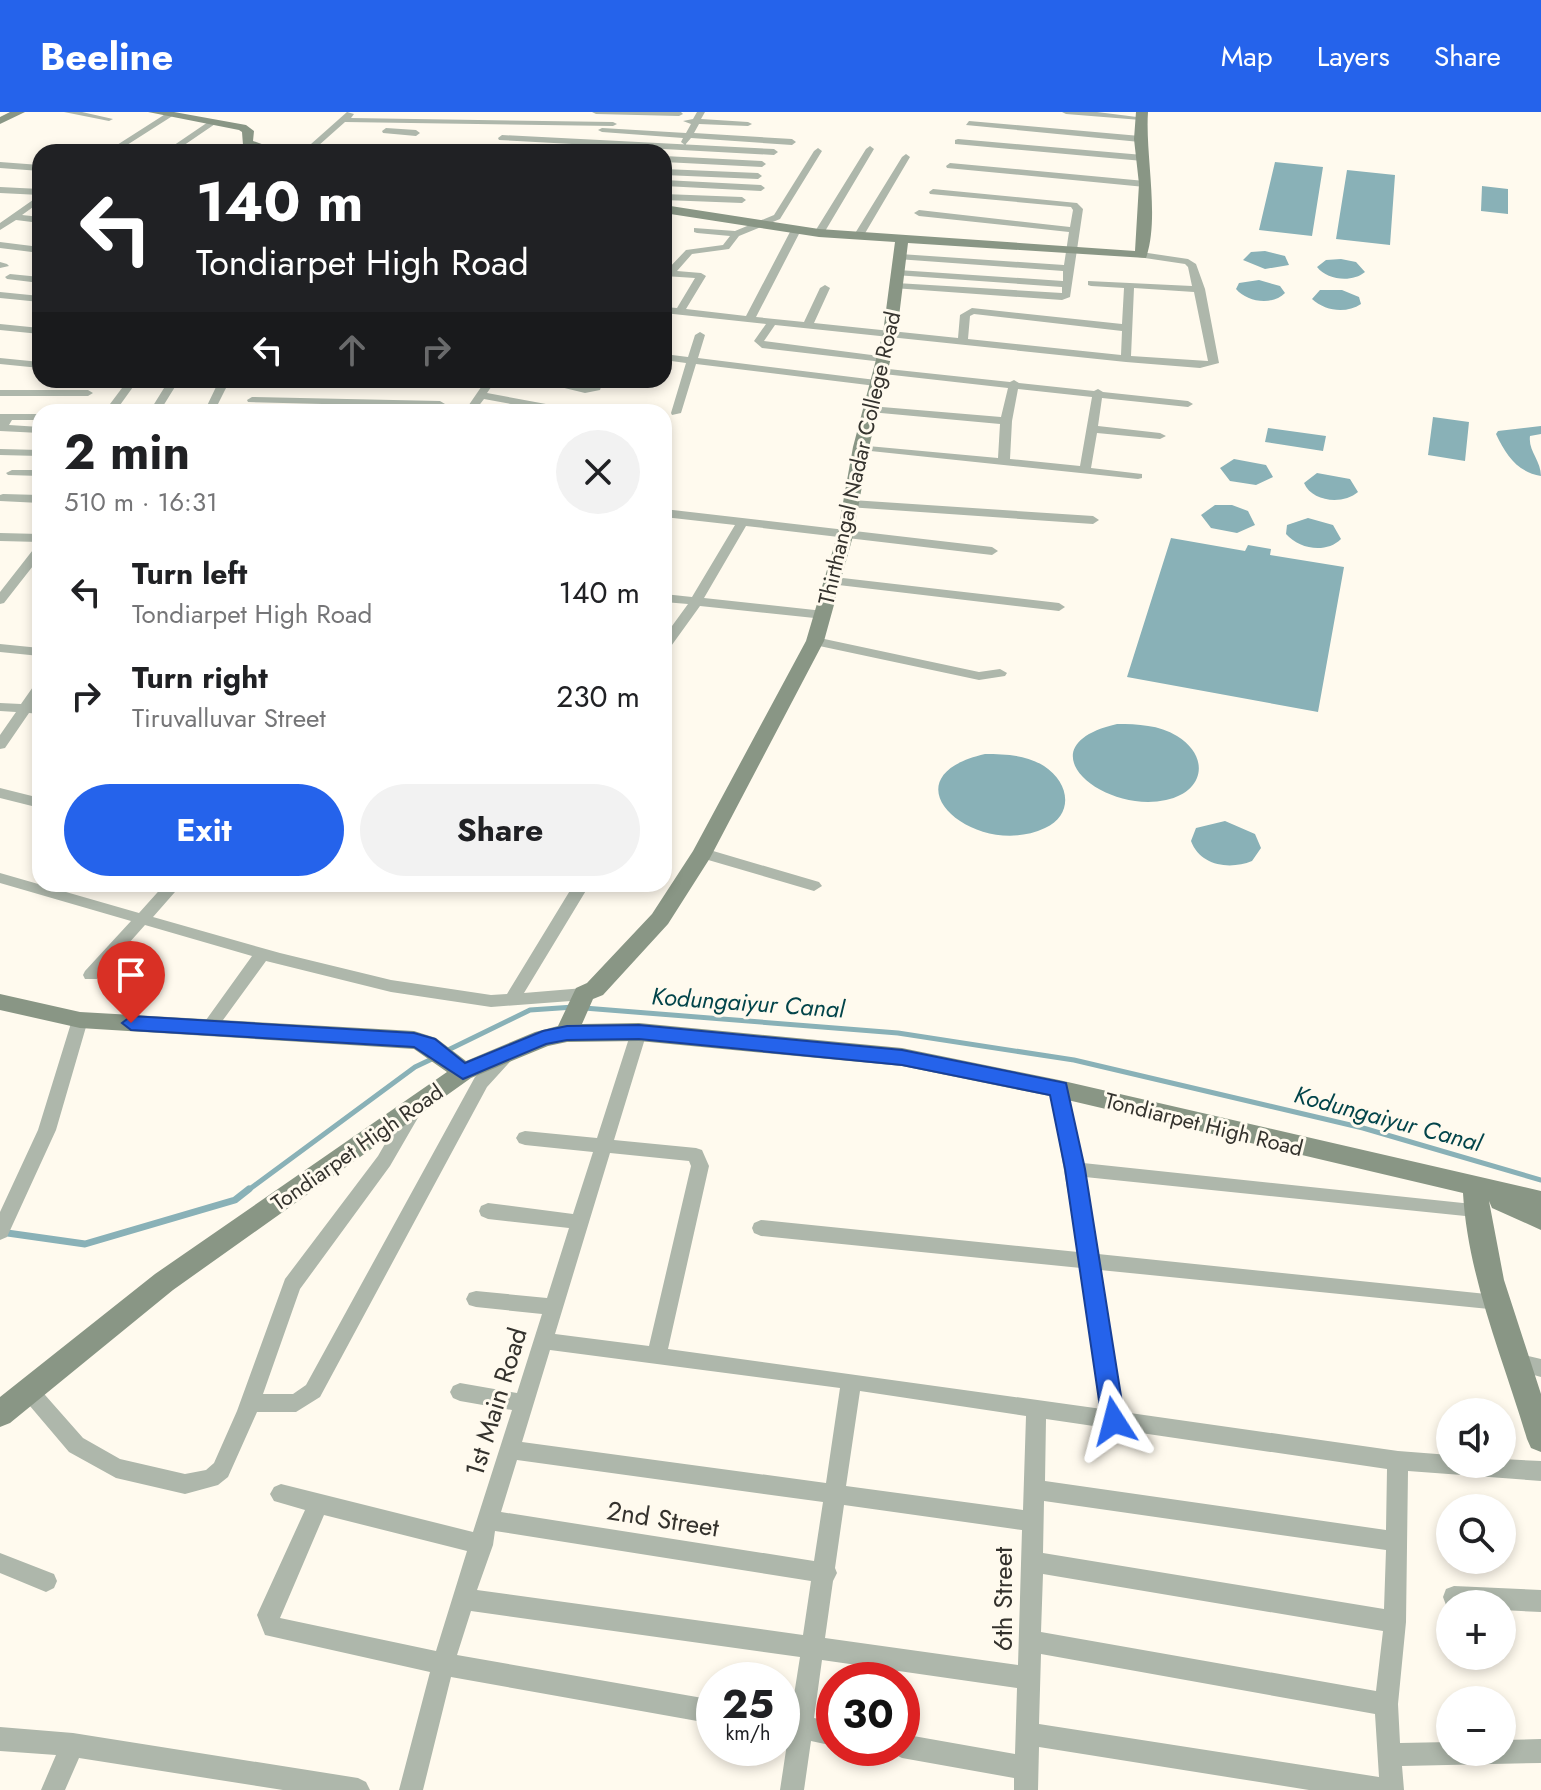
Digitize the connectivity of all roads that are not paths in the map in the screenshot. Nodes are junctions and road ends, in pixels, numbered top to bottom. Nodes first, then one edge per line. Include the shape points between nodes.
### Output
1 (12, 112) edge
2 (68, 112) edge
3 (154, 112) edge
4 (352, 112) edge
5 (596, 112) edge
6 (622, 112) edge
7 (701, 112) edge
8 (723, 112) edge
9 (1066, 112) edge
10 (679, 114) edge
11 (759, 114) dead end
12 (170, 115) junction
13 (1141, 115) edge
14 (109, 119) dead end
15 (665, 120) dead end
16 (0, 121) edge
17 (214, 122) junction
18 (696, 122) junction
19 (340, 123) junction
20 (969, 123) dead end
21 (748, 124) dead end
22 (536, 127) dead end
23 (611, 128) junction
24 (416, 133) dead end
25 (688, 135) junction
26 (502, 138) dead end
27 (1140, 139) junction
28 (792, 142) dead end
29 (958, 142) dead end
30 (123, 144) edge
31 (180, 144) edge
32 (250, 144) edge
33 (315, 144) edge
34 (560, 144) edge
35 (601, 144) edge
36 (672, 148) edge
37 (682, 148) junction
38 (870, 149) dead end
39 (818, 151) dead end
40 (774, 152) dead end
41 (906, 157) dead end
42 (1143, 158) junction
43 (672, 160) edge
44 (676, 160) junction
45 (762, 164) dead end
46 (0, 165) edge
47 (672, 166) edge
48 (950, 166) dead end
49 (32, 167) edge
50 (672, 172) edge
51 (758, 176) dead end
52 (1145, 184) junction
53 (672, 185) edge
54 (761, 188) dead end
55 (32, 189) edge
56 (0, 190) edge
57 (29, 191) junction
58 (32, 192) edge
59 (933, 192) dead end
60 (672, 197) edge
61 (742, 200) dead end
62 (32, 202) edge
63 (672, 210) edge
64 (919, 213) dead end
65 (14, 217) junction
66 (32, 219) edge
67 (767, 224) junction
68 (0, 227) edge
69 (697, 230) dead end
70 (796, 230) junction
71 (1072, 230) junction
72 (819, 233) junction
73 (736, 234) junction
74 (859, 235) junction
75 (902, 238) junction
76 (0, 245) edge
77 (32, 249) edge
78 (1069, 250) junction
79 (1141, 255) junction
80 (672, 268) edge
81 (1068, 268) junction
82 (898, 272) junction
83 (672, 274) edge
84 (10, 277) dead end
85 (32, 279) edge
86 (1091, 283) dead end
87 (1129, 286) junction
88 (825, 288) dead end
89 (1200, 289) junction
90 (0, 295) edge
91 (32, 298) edge
92 (672, 310) edge
93 (680, 311) junction
94 (750, 318) junction
95 (773, 320) junction
96 (808, 324) junction
97 (0, 327) edge
98 (1127, 328) junction
99 (32, 330) edge
100 (890, 333) junction
101 (700, 335) dead end
102 (963, 342) junction
103 (672, 358) edge
104 (1126, 359) junction
105 (0, 361) edge
106 (693, 361) junction
107 (32, 364) edge
108 (879, 371) junction
109 (1014, 383) junction
110 (486, 388) edge
111 (1098, 392) junction
112 (0, 393) edge
113 (88, 393) dead end
114 (481, 395) junction
115 (252, 400) dead end
116 (319, 404) edge
117 (475, 404) edge
118 (530, 404) edge
119 (1188, 404) dead end
120 (870, 409) junction
121 (676, 413) dead end
122 (4, 417) edge
123 (32, 417) edge
124 (1006, 421) junction
125 (1091, 429) junction
126 (32, 430) edge
127 (1160, 436) dead end
128 (861, 447) junction
129 (0, 452) edge
130 (32, 453) edge
131 (1004, 462) junction
132 (1085, 470) junction
133 (12, 473) dead end
134 (32, 473) edge
135 (1138, 476) dead end
136 (3, 498) dead end
137 (32, 499) edge
138 (852, 504) junction
139 (672, 514) edge
140 (1093, 520) dead end
141 (742, 523) junction
142 (845, 536) junction
143 (0, 537) edge
144 (32, 538) edge
145 (992, 551) dead end
146 (32, 559) edge
147 (834, 581) junction
148 (672, 599) edge
149 (0, 600) edge
150 (695, 603) junction
151 (1059, 607) dead end
152 (824, 615) junction
153 (672, 635) edge
154 (815, 641) junction
155 (0, 648) edge
156 (32, 651) edge
157 (1000, 673) dead end
158 (0, 707) edge
159 (32, 709) edge
160 (32, 710) edge
161 (0, 745) edge
162 (0, 793) edge
163 (32, 801) edge
164 (703, 853) junction
165 (0, 878) edge
166 (814, 886) dead end
167 (32, 887) edge
168 (48, 892) edge
169 (167, 892) edge
170 (577, 892) edge
171 (142, 919) junction
172 (262, 954) junction
173 (91, 975) dead end
174 (512, 999) junction
175 (0, 1002) edge
176 (578, 1011) junction
177 (80, 1020) junction
178 (209, 1027) junction
179 (639, 1032) junction
180 (515, 1048) junction
181 (459, 1068) junction
182 (1059, 1089) junction
183 (414, 1109) junction
184 (525, 1138) dead end
185 (604, 1146) junction
186 (1075, 1169) junction
187 (1475, 1199) junction
188 (1541, 1201) edge
189 (488, 1211) dead end
190 (1541, 1220) edge
191 (581, 1222) junction
192 (2, 1227) edge
193 (761, 1228) dead end
194 (1089, 1259) junction
195 (476, 1299) dead end
196 (1499, 1302) junction
197 (554, 1307) junction
198 (543, 1341) junction
199 (656, 1357) junction
200 (1530, 1366) edge
201 (851, 1381) junction
202 (460, 1392) dead end
203 (31, 1393) junction
204 (249, 1403) junction
205 (524, 1403) junction
206 (1036, 1409) junction
207 (0, 1414) edge
208 (1114, 1421) junction
209 (1541, 1439) edge
210 (509, 1450) junction
211 (1398, 1461) junction
212 (1541, 1471) edge
213 (1032, 1489) junction
214 (281, 1494) dead end
215 (837, 1494) junction
216 (319, 1503) junction
217 (490, 1520) junction
218 (1031, 1521) junction
219 (1398, 1542) junction
220 (482, 1545) junction
221 (1033, 1562) junction
222 (0, 1563) edge
223 (826, 1573) junction
224 (46, 1581) dead end
225 (465, 1599) junction
226 (1516, 1600) edge
227 (1541, 1601) edge
228 (1395, 1622) junction
229 (1032, 1641) junction
230 (814, 1651) junction
231 (443, 1664) junction
232 (1030, 1678) junction
233 (800, 1699) edge
234 (1386, 1704) junction
235 (696, 1709) edge
236 (1028, 1734) junction
237 (0, 1739) edge
238 (73, 1745) junction
239 (920, 1751) edge
240 (1541, 1751) edge
241 (1391, 1755) junction
242 (792, 1766) edge
243 (1026, 1779) edge
244 (295, 1786) edge
245 (53, 1790) edge
246 (358, 1790) edge
247 (411, 1790) edge
248 (792, 1790) edge
249 (1385, 1790) edge
250 (1392, 1790) edge

1 - 16 street
2 - 14 street
3 - 12 street
4 - 19 street
5 - 6 street
6 - 10 street
6 - 23 street
7 - 18 street
8 - 11 street
9 - 13 street
12 - 17 street
12 - 30 street
13 - 27 street
15 - 18 street
17 - 31 street
17 - 32 street via 242,127
18 - 21 street
18 - 25 street
19 - 23 street
19 - 24 street
19 - 33 street
20 - 27 street
22 - 23 street
23 - 25 street
23 - 35 street
25 - 28 street
25 - 37 street
26 - 34 street
27 - 42 street
29 - 42 street
36 - 37 street
37 - 40 street
37 - 44 street
38 - 72 street
39 - 67 street via 777,217
41 - 74 street
42 - 52 street
43 - 44 street
44 - 45 street
44 - 47 street
46 - 49 street
48 - 52 street
50 - 51 street
52 - 79 street
53 - 54 street
55 - 57 street
56 - 57 street
57 - 58 street
59 - 71 street via 1071,204 1078,209
60 - 61 street
62 - 65 street
63 - 67 street
64 - 71 street
65 - 66 street
65 - 68 street
67 - 70 street
67 - 73 street
69 - 73 street
70 - 72 street
70 - 94 street
71 - 78 street
72 - 74 street
73 - 80 street via 726,247 684,255
74 - 75 street
75 - 78 street
75 - 82 street, Thirthangal Nadar College Road
76 - 77 street
78 - 79 street
78 - 81 street
79 - 89 street via 1191,264
81 - 82 street
81 - 82 street via 1067,295 1059,297
82 - 100 street, Thirthangal Nadar College Road
83 - 93 street via 701,276
84 - 85 street
86 - 87 street
87 - 89 street
87 - 98 street
88 - 96 street
89 - 104 street via 1214,363
90 - 91 street
92 - 93 street
93 - 94 street
94 - 95 street
95 - 96 street
95 - 108 street via 759,341 762,345
96 - 100 street
97 - 99 street
98 - 102 street via 972,311 965,315
98 - 104 street
100 - 102 street
100 - 108 street, Thirthangal Nadar College Road
101 - 106 street
102 - 104 street
103 - 106 street
105 - 107 street
106 - 108 street
106 - 121 street
108 - 109 street
108 - 120 street, Thirthangal Nadar College Road
109 - 111 street
109 - 124 street
110 - 114 street
111 - 119 street
111 - 125 street
112 - 113 street
114 - 117 street
114 - 118 street
115 - 116 street
120 - 124 street
120 - 128 street, Thirthangal Nadar College Road
122 - 123 street
122 - 126 street via 2,428
124 - 131 street
125 - 127 street
125 - 132 street
128 - 131 street
128 - 138 street, Thirthangal Nadar College Road
129 - 130 street
131 - 132 street
132 - 135 street
133 - 134 street
136 - 137 street
138 - 140 street
138 - 142 street, Thirthangal Nadar College Road
139 - 141 street
141 - 142 street
141 - 150 street
142 - 145 street
142 - 147 street, Thirthangal Nadar College Road
143 - 144 street
146 - 149 street
147 - 151 street
147 - 152 street, Thirthangal Nadar College Road
148 - 150 street
150 - 152 street
150 - 153 street
152 - 154 street, Thirthangal Nadar College Road
154 - 157 street via 979,676
154 - 164 street, Thirthangal Nadar College Road
155 - 156 street
158 - 159 street
160 - 161 street
162 - 163 street
164 - 166 street
164 - 176 street, Thirthangal Nadar College Road via 660,919
165 - 167 street
168 - 171 street
169 - 171 street
170 - 174 street
171 - 172 street
171 - 173 street
172 - 174 street via 391,986 491,1001
172 - 178 street
174 - 176 street
175 - 177 street
176 - 179 street, Tondiarpet High Road
176 - 180 street, Tondiarpet High Road
177 - 178 street
177 - 192 street via 47,1130
178 - 181 street via 414,1040
179 - 182 street, Tondiarpet High Road via 902,1057
179 - 185 street, 1st Main Road
180 - 181 street, Tondiarpet High Road
180 - 204 street via 481,1082 313,1391 296,1403
181 - 183 street, Tondiarpet High Road
182 - 186 street
182 - 187 street, Tondiarpet High Road
183 - 203 street, Tondiarpet High Road via 164,1282
183 - 204 street via 384,1161 292,1285
184 - 185 street
185 - 191 street, 1st Main Road
185 - 199 street via 696,1155 700,1166
186 - 187 street
186 - 194 street
187 - 188 street, Tondiarpet High Road
187 - 190 street, Tondiarpet High Road
187 - 196 street
189 - 191 street
191 - 197 street, 1st Main Road
193 - 194 street
194 - 196 street
194 - 208 street
195 - 197 street
196 - 200 street
197 - 198 street, 1st Main Road
198 - 199 street
198 - 205 street, 1st Main Road
199 - 201 street
200 - 209 street
201 - 206 street
201 - 215 street
202 - 205 street
203 - 204 street via 76,1445 116,1468 185,1484 221,1470
203 - 207 street, Tondiarpet High Road
205 - 210 street, 1st Main Road
206 - 208 street
206 - 213 street, 6th Street
208 - 211 street
210 - 215 street
210 - 217 street, 1st Main Road
211 - 212 street
211 - 219 street
213 - 218 street, 6th Street
213 - 219 street
214 - 216 street
215 - 218 street
215 - 223 street
216 - 220 street
216 - 231 street via 268,1615 269,1624
217 - 220 street, 1st Main Road
217 - 223 street, 2nd Street
218 - 221 street, 6th Street
219 - 228 street
220 - 225 street, 1st Main Road
221 - 228 street
221 - 229 street, 6th Street
222 - 224 street
223 - 230 street
225 - 230 street
225 - 231 street, 1st Main Road
226 - 227 street
228 - 234 street
229 - 232 street, 6th Street
229 - 234 street
230 - 232 street
230 - 233 street
231 - 235 street
231 - 247 street, 1st Main Road
232 - 236 street, 6th Street
234 - 241 street
236 - 243 street, 6th Street
236 - 249 street
237 - 238 street
238 - 244 street
238 - 245 street
239 - 243 street
240 - 241 street
241 - 250 street
242 - 248 street
244 - 246 street

